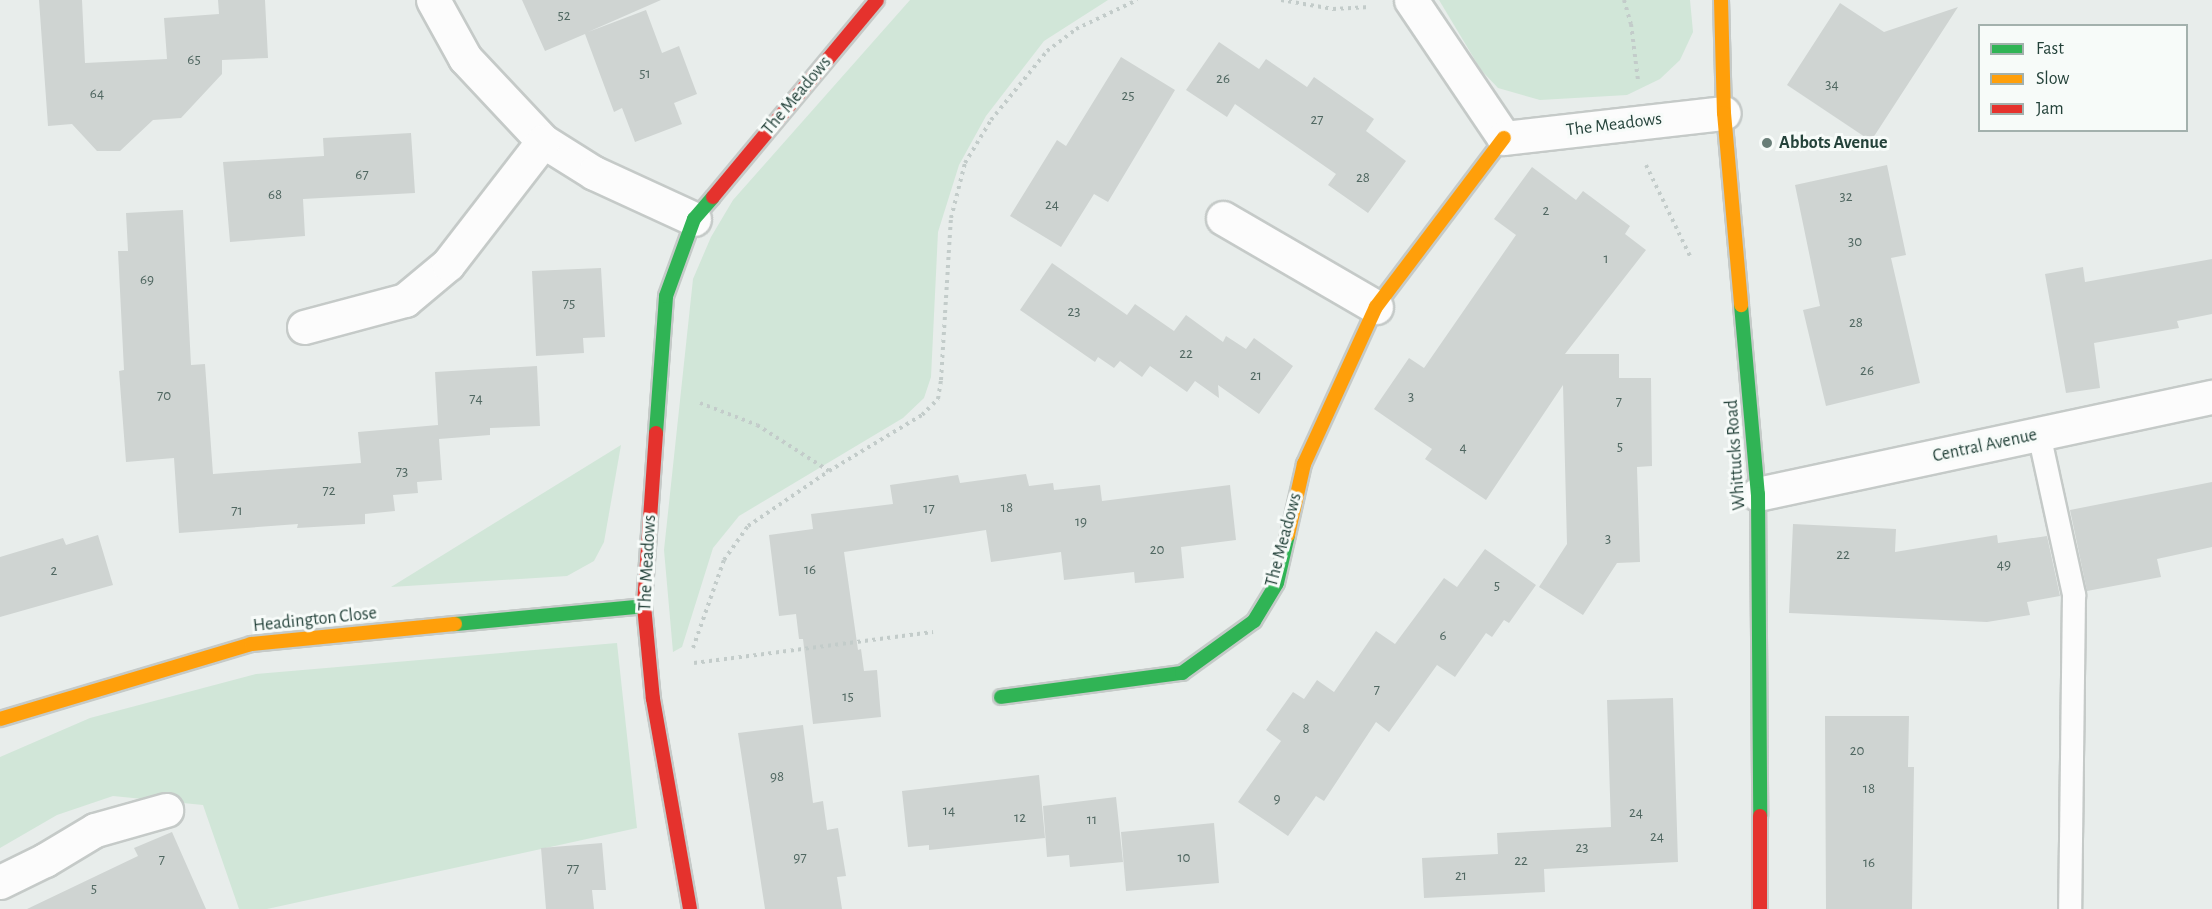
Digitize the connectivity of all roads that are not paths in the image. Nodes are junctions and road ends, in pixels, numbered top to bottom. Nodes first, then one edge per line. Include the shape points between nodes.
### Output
1 (433, 0) edge
2 (877, 0) edge
3 (1721, 0) edge
4 (1412, 2) edge
5 (1724, 113) junction
6 (1504, 138) junction
7 (543, 141) junction
8 (1223, 218) dead end
9 (694, 219) junction
10 (1376, 307) junction
11 (304, 327) dead end
12 (2212, 397) edge
13 (2039, 434) junction
14 (1758, 494) junction
15 (644, 606) junction
16 (1000, 697) dead end
17 (0, 719) edge
18 (166, 810) dead end
19 (0, 882) edge
20 (690, 909) edge
21 (1760, 909) edge
22 (2070, 909) edge

1 - 7 street via 465,58
2 - 9 street, The Meadows
3 - 5 street, Whittucks Road
4 - 6 street
5 - 6 street, The Meadows
5 - 14 street, Whittucks Road
6 - 10 street, The Meadows
7 - 9 street via 594,173
7 - 11 street via 448,264 405,300
8 - 10 street
9 - 15 street, The Meadows via 666,296
10 - 16 street, The Meadows via 1304,464 1276,583 1254,621 1182,673
12 - 13 street, Central Avenue
13 - 14 street, Central Avenue
13 - 22 lane via 2074,595
14 - 21 street, Whittucks Road
15 - 17 street, Headington Close via 251,644
15 - 20 street, The Meadows via 653,699
18 - 19 street via 95,830

